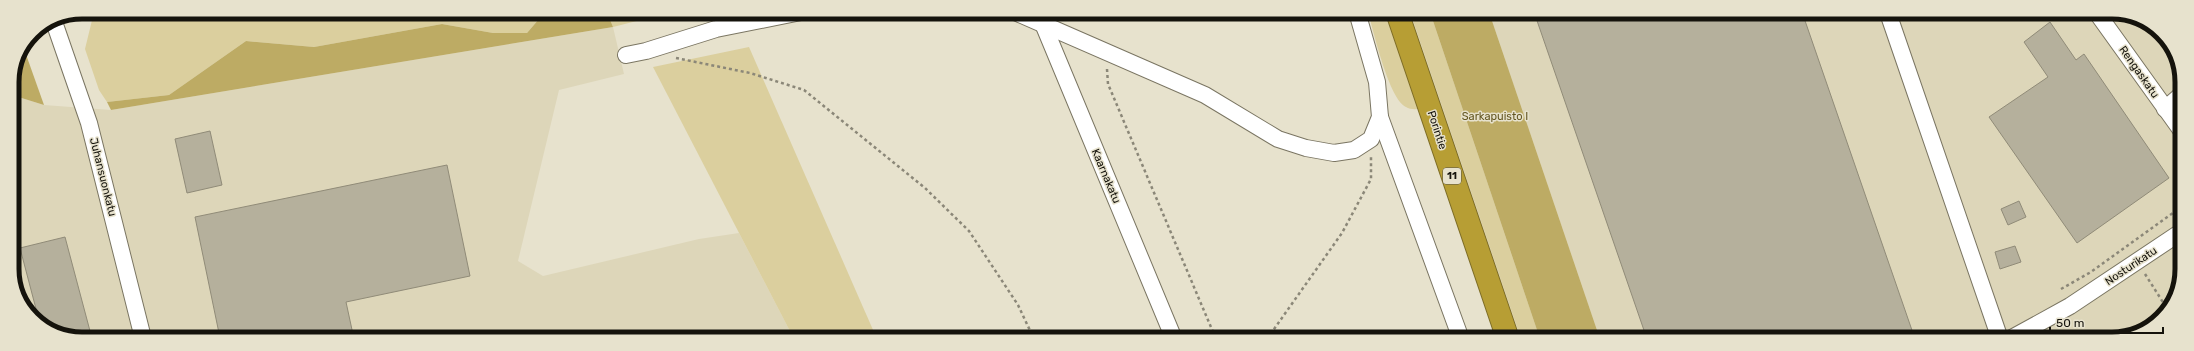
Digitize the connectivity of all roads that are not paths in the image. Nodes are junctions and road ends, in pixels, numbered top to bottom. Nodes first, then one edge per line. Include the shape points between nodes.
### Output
1 (764, 19) edge
2 (1041, 19) edge
3 (1043, 19) edge
4 (1359, 19) edge
5 (1399, 19) edge
6 (1890, 19) edge
7 (2101, 19) edge
8 (54, 26) edge
9 (626, 55) dead end
10 (2175, 100) edge
11 (2165, 109) junction
12 (1380, 117) junction
13 (2175, 122) edge
14 (2175, 236) edge
15 (141, 332) edge
16 (1171, 332) edge
17 (1458, 332) edge
18 (1506, 332) edge
19 (1998, 332) edge
20 (2022, 332) edge

1 - 9 street via 716,28
2 - 16 street, Kaarnakatu
3 - 12 street via 1107,52 1205,95 1278,139 1306,148 1334,153 1354,150 1371,140
4 - 12 street via 1377,82
5 - 18 highway, Porintie / 11
6 - 19 street
7 - 11 street, Rengaskatu
8 - 15 street, Juhansuonkatu via 89,123
10 - 11 street
11 - 13 street, Rengaskatu
12 - 17 street
14 - 20 street, Nosturikatu via 2101,287

